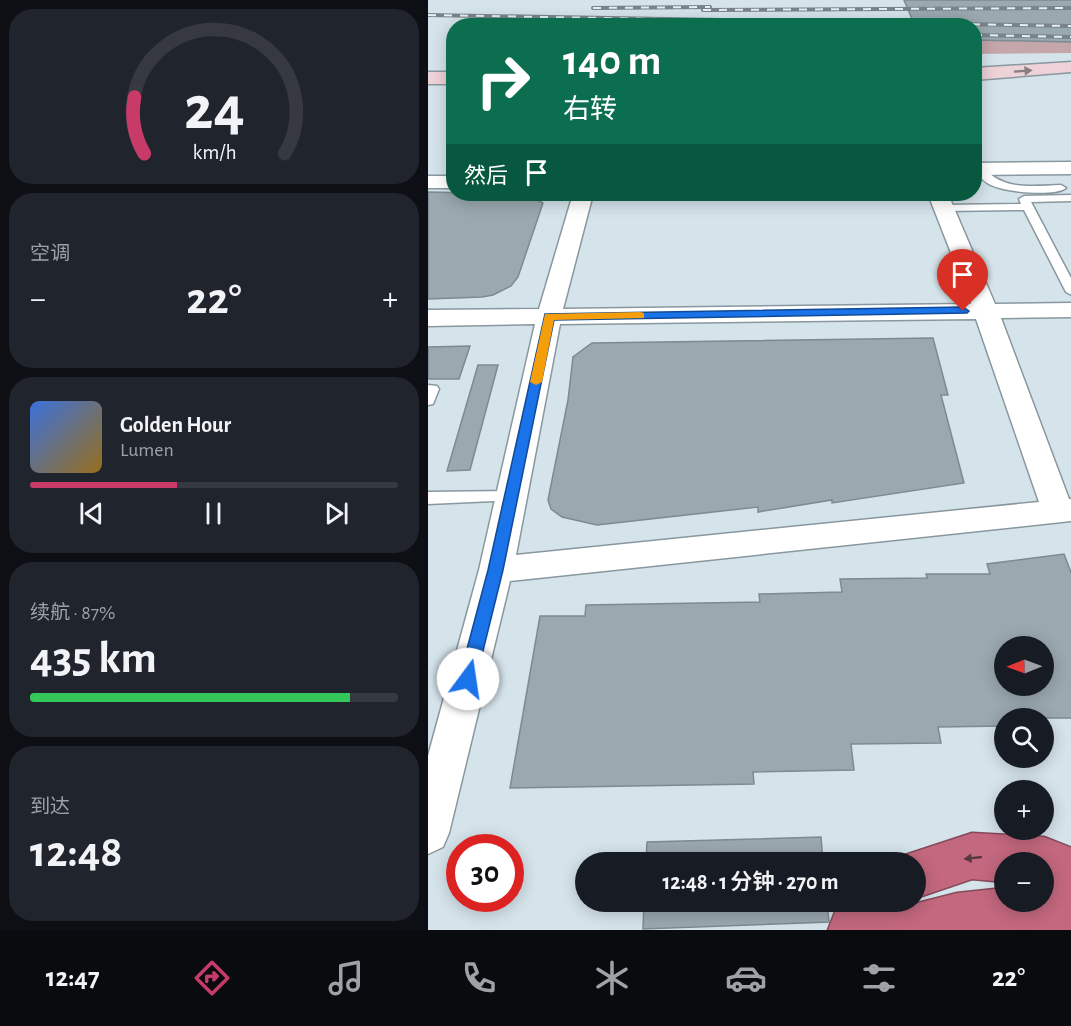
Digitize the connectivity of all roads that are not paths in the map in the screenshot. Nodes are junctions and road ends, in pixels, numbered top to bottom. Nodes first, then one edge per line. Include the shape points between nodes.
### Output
1 (1072, 67) edge
2 (982, 73) edge
3 (428, 78) edge
4 (446, 78) edge
5 (1072, 168) edge
6 (982, 169) edge
7 (982, 175) edge
8 (428, 182) edge
9 (446, 182) edge
10 (1072, 189) edge
11 (1072, 198) edge
12 (581, 201) edge
13 (941, 201) edge
14 (1028, 207) junction
15 (1072, 292) edge
16 (986, 310) junction
17 (1072, 310) edge
18 (549, 316) junction
19 (428, 318) edge
20 (428, 389) edge
21 (428, 401) edge
22 (512, 496) junction
23 (428, 498) edge
24 (1064, 510) edge
25 (496, 570) junction
26 (428, 833) edge
27 (926, 871) edge
28 (1072, 872) edge
29 (1072, 906) edge
30 (870, 912) edge
31 (957, 918) junction
32 (853, 930) edge
33 (907, 930) edge
34 (1063, 930) edge

2 -> 1 street
3 - 4 street
5 - 6 street
7 - 10 lane via 996,185
8 - 9 street
11 - 14 lane via 1024,199
12 - 18 street
13 - 14 lane
13 - 16 street
14 - 15 lane
16 - 17 street
16 - 18 street
16 - 24 street
18 - 19 street
18 - 22 street
20 - 21 lane via 432,389
22 - 23 lane
22 - 25 street
24 - 25 street
25 - 26 street
28 -> 27 highway via 1044,861 972,856
29 - 31 highway
30 - 32 highway
31 - 33 highway
31 - 34 highway

